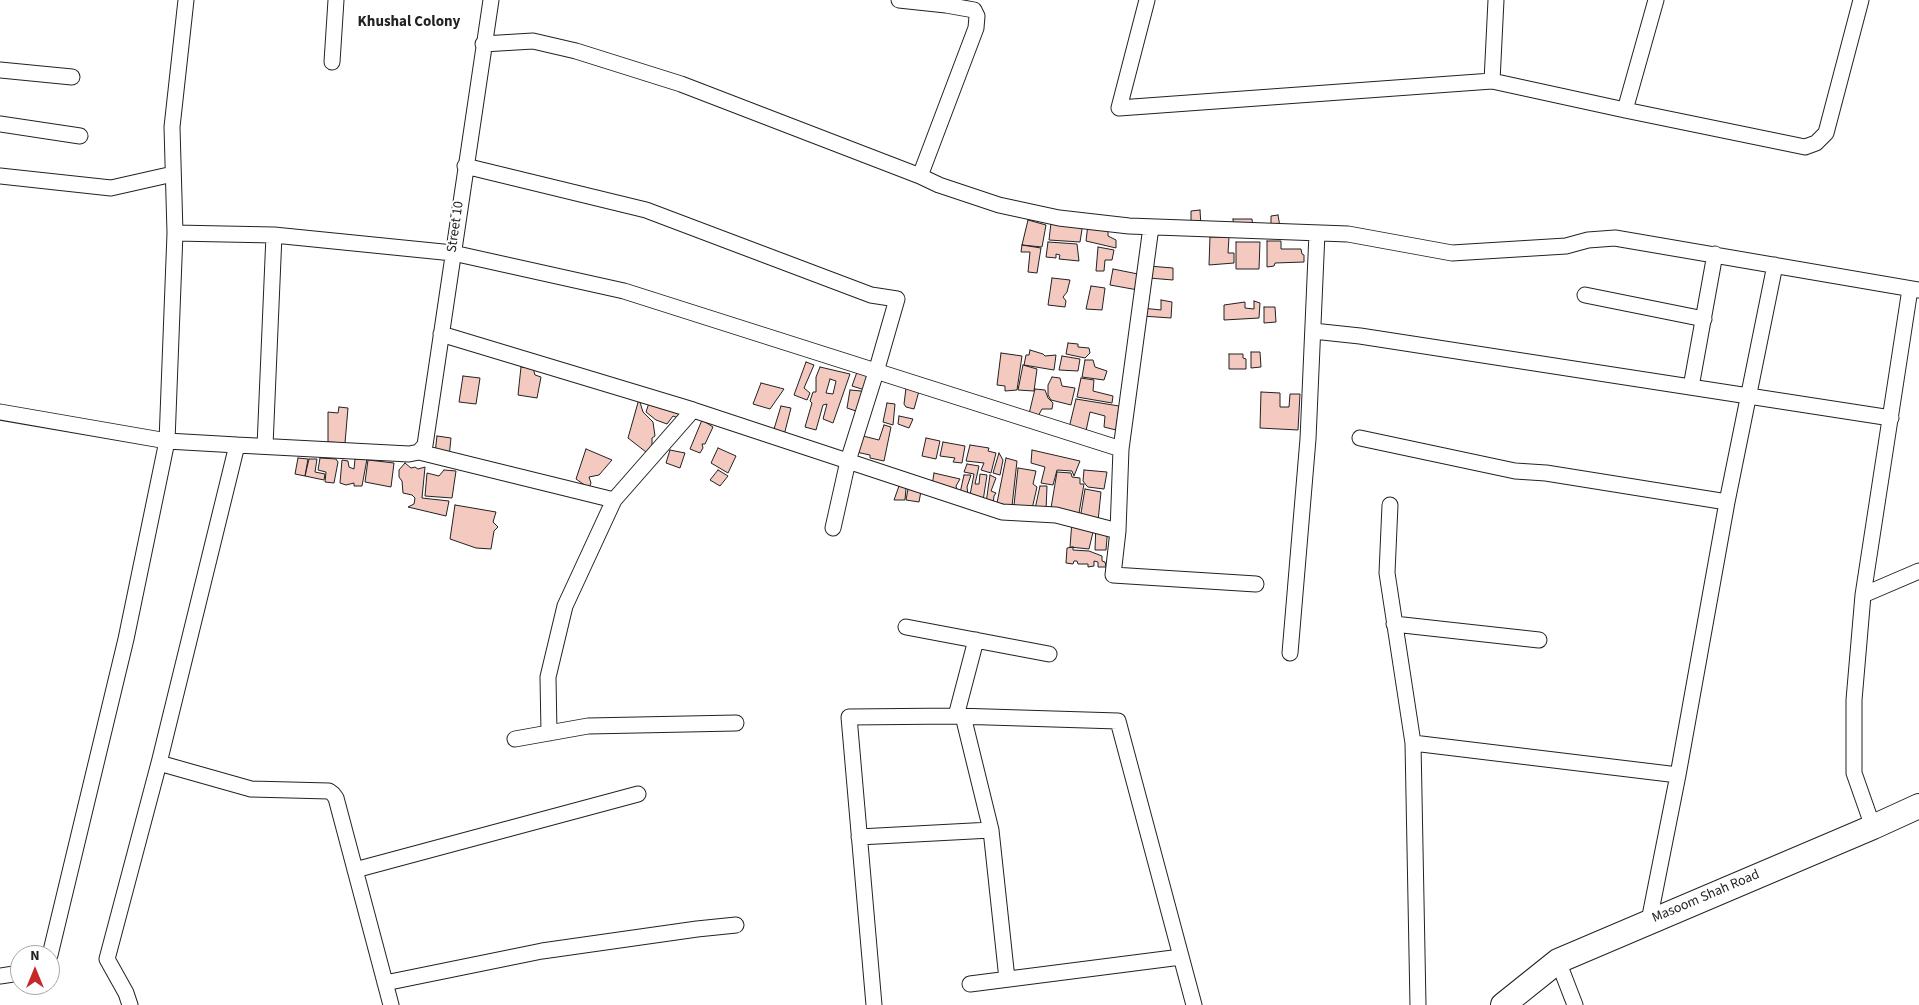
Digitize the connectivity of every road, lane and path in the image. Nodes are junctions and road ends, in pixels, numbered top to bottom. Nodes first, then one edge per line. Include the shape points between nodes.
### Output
1 (186, 0) edge
2 (336, 0) edge
3 (491, 0) edge
4 (899, 0) edge
5 (1147, 0) edge
6 (1496, 0) edge
7 (1656, 0) edge
8 (1861, 0) edge
9 (483, 44) junction
10 (332, 62) dead end
11 (0, 70) edge
12 (72, 77) dead end
13 (1492, 81) junction
14 (1625, 110) junction
15 (0, 124) edge
16 (80, 136) dead end
17 (465, 166) junction
18 (174, 174) junction
19 (0, 176) edge
20 (920, 176) junction
21 (1151, 227) junction
22 (175, 233) junction
23 (1317, 233) junction
24 (274, 235) junction
25 (453, 253) junction
26 (1715, 254) junction
27 (1775, 265) junction
28 (1914, 289) edge
29 (1585, 295) dead end
30 (1704, 319) junction
31 (1313, 331) junction
32 (441, 334) junction
33 (876, 372) junction
34 (1691, 387) junction
35 (1747, 396) junction
36 (693, 410) junction
37 (0, 412) edge
38 (1891, 418) junction
39 (1360, 438) dead end
40 (167, 441) junction
41 (237, 445) junction
42 (265, 446) junction
43 (1121, 449) junction
44 (419, 452) junction
45 (848, 461) junction
46 (614, 500) junction
47 (1727, 502) junction
48 (1390, 506) dead end
49 (833, 528) dead end
50 (1118, 531) junction
51 (1919, 571) edge
52 (1256, 584) dead end
53 (1863, 595) junction
54 (1394, 624) junction
55 (906, 627) dead end
56 (976, 640) junction
57 (1539, 640) dead end
58 (1290, 653) dead end
59 (1049, 654) dead end
60 (959, 716) junction
61 (736, 724) dead end
62 (549, 733) junction
63 (515, 739) dead end
64 (1413, 743) junction
65 (158, 763) junction
66 (1678, 775) junction
67 (638, 794) dead end
68 (1919, 806) edge
69 (1873, 827) junction
70 (991, 830) junction
71 (859, 837) junction
72 (355, 870) junction
73 (1650, 921) junction
74 (736, 925) dead end
75 (52, 945) edge
76 (1181, 957) junction
77 (1558, 961) junction
78 (1007, 979) junction
79 (385, 983) junction
80 (970, 984) dead end
81 (130, 1005) edge
82 (391, 1005) edge
83 (874, 1005) edge
84 (1194, 1005) edge
85 (1418, 1005) edge
86 (1504, 1005) edge
87 (1575, 1005) edge

1 - 18 street via 172,127
2 - 10 street
3 - 9 street, Street 10
4 - 20 street via 946,4 974,10 977,16 976,28
5 - 13 street via 1120,108
6 - 13 street
7 - 14 street
8 - 14 street via 1826,133 1816,143 1805,147
9 - 17 street, Street 10
9 - 20 street via 533,41 576,51 681,84
11 - 12 street
13 - 14 street
15 - 16 street
17 - 25 street, Street 10
17 - 33 street via 646,210 871,295 897,299
18 - 19 street via 111,188
18 - 22 street
20 - 21 street via 999,205 1059,218
21 - 23 street
21 - 43 street
22 - 24 street
22 - 40 street
23 - 26 street via 1348,234 1452,253 1566,246 1615,238
23 - 31 street
24 - 25 street
24 - 42 street
25 - 32 street, Street 10
25 - 33 street via 624,291
26 - 27 street
26 - 30 street
27 - 28 street
27 - 35 street
28 - 38 street
29 - 30 street
30 - 34 street
31 - 34 street
31 - 58 street via 1308,440
32 - 36 street
32 - 44 street, Street 10 via 424,445
33 - 43 street
33 - 45 street
34 - 35 street
35 - 38 street
35 - 47 street
36 - 45 street
36 - 46 street
37 - 40 street
38 - 53 street
39 - 47 street via 1515,472 1546,473
40 - 41 street
40 - 75 street via 126,639
41 - 42 street
41 - 65 street
42 - 44 street
43 - 50 street
44 - 46 street
45 - 49 street
45 - 50 street via 1002,512 1056,515
46 - 62 street via 565,606 548,676
47 - 66 street
48 - 54 street via 1387,573
50 - 52 street via 1113,575
51 - 53 street
53 - 69 street via 1854,700 1854,773
54 - 57 street
54 - 64 street
55 - 56 street
56 - 59 street
56 - 60 street
60 - 70 street
60 - 71 street via 849,717
60 - 76 street via 1118,721
61 - 62 street via 588,726
62 - 63 street
64 - 66 street
64 - 85 street
65 - 72 street via 251,789 329,791 336,798
65 - 81 street via 107,959
66 - 73 street
67 - 72 street
68 - 69 main road, Masoom Shah Road
69 - 73 main road, Masoom Shah Road
70 - 71 street
70 - 78 street
71 - 83 street
72 - 79 street
73 - 77 main road, Masoom Shah Road
74 - 79 street via 542,951
76 - 78 street
76 - 84 street
77 - 86 main road, Masoom Shah Road
77 - 87 street
78 - 80 street
79 - 82 street

